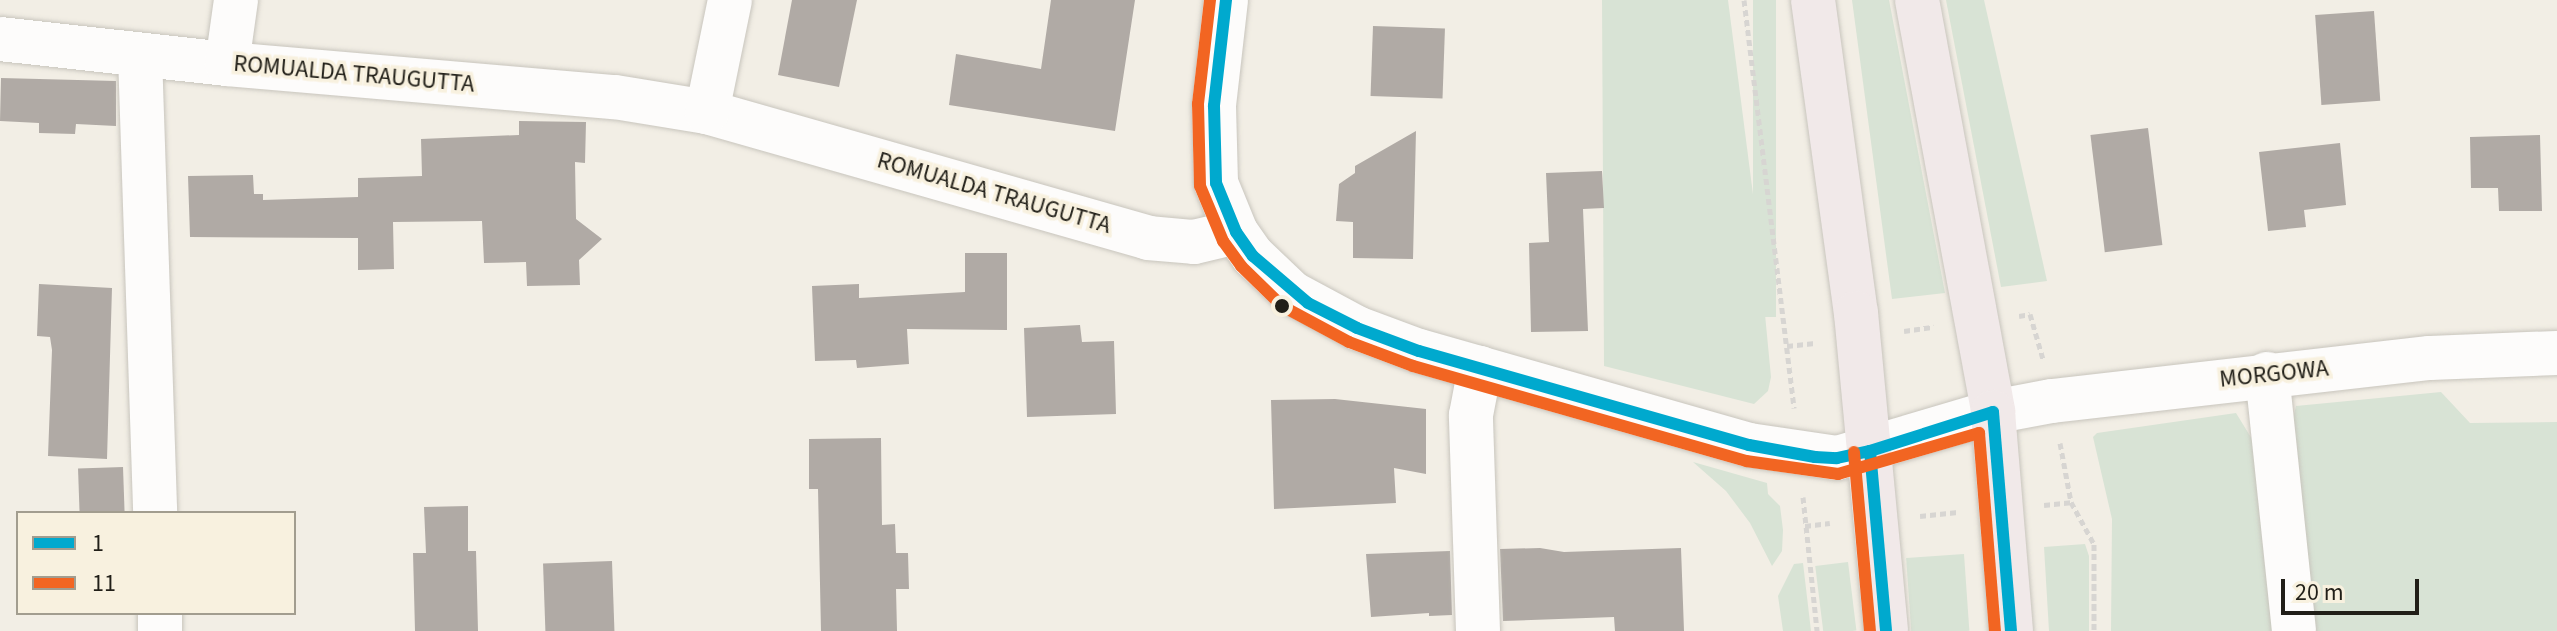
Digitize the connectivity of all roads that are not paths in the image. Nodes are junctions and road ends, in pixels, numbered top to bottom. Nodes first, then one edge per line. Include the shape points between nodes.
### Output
1 (236, 0) edge
2 (730, 0) edge
3 (1226, 0) edge
4 (1813, 0) edge
5 (1917, 0) edge
6 (0, 39) edge
7 (140, 55) junction
8 (227, 64) junction
9 (707, 112) junction
10 (1236, 232) junction
11 (2557, 353) edge
12 (1480, 368) junction
13 (2267, 374) junction
14 (1993, 412) junction
15 (1870, 451) junction
16 (155, 511) edge
17 (1478, 631) edge
18 (1886, 631) edge
19 (2011, 631) edge
20 (2294, 631) edge

1 - 8 street
2 - 9 street
3 - 10 street, MORGOWA via 1213,144 1216,183
4 - 15 main road
5 - 14 main road
6 - 7 street, ROMUALDA TRAUGUTTA
7 - 8 street, ROMUALDA TRAUGUTTA
7 - 16 street
8 - 9 street, ROMUALDA TRAUGUTTA via 515,87
9 - 10 street, ROMUALDA TRAUGUTTA via 1148,238 1194,242
10 - 12 street, MORGOWA via 1273,276 1308,303 1394,342
11 - 13 street, MORGOWA via 2430,358
12 - 15 street, MORGOWA via 1749,445 1837,458
12 - 17 street via 1471,415
13 - 14 street, MORGOWA
13 - 20 street
14 - 15 street, MORGOWA
14 - 19 main road
15 - 18 main road

